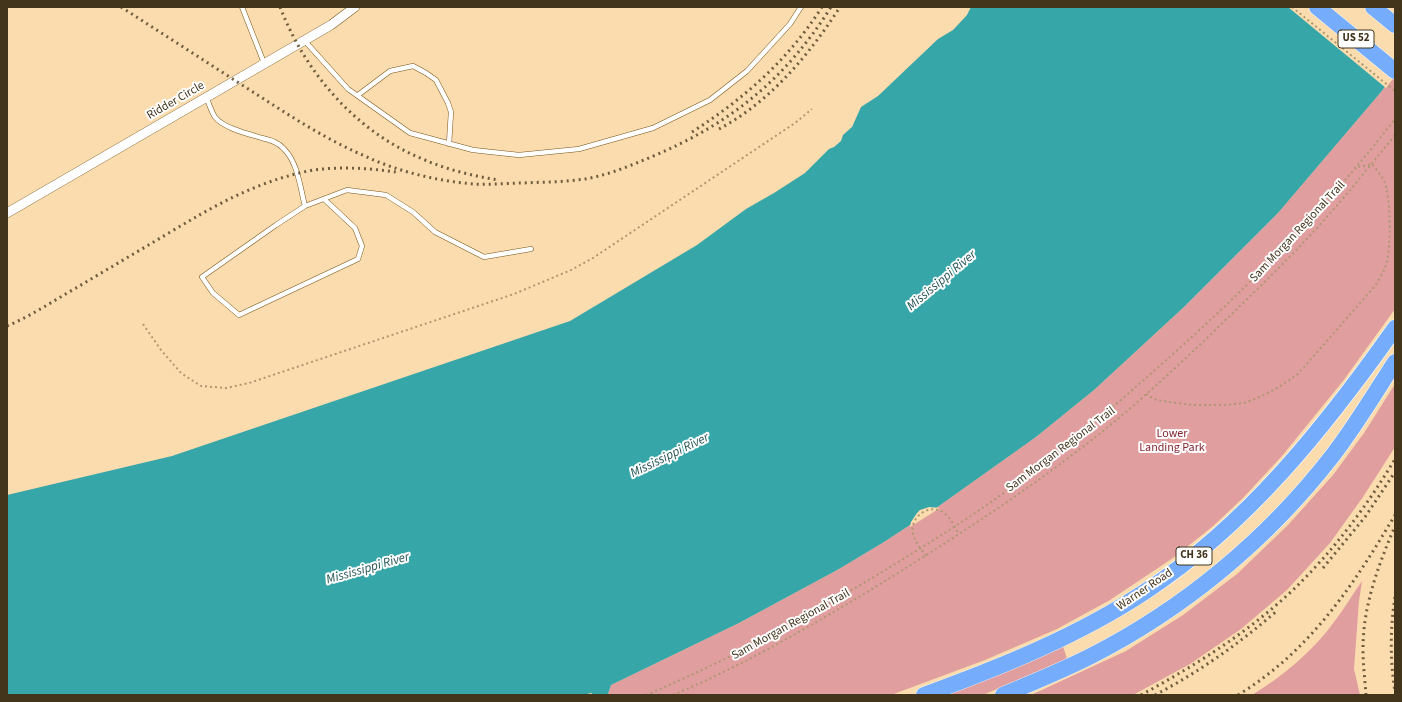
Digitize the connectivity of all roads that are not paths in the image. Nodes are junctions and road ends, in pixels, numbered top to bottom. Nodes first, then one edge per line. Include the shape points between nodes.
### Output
1 (242, 7) edge
2 (355, 7) edge
3 (801, 7) edge
4 (1317, 7) edge
5 (1373, 7) edge
6 (1395, 25) edge
7 (304, 40) junction
8 (264, 63) junction
9 (1395, 71) edge
10 (358, 95) junction
11 (206, 97) junction
12 (449, 144) junction
13 (324, 199) junction
14 (305, 206) junction
15 (7, 213) edge
16 (531, 249) dead end
17 (1395, 328) edge
18 (1395, 362) edge
19 (924, 695) edge
20 (1003, 695) edge

1 - 8 lane
2 - 7 street, Ridder Circle via 331,25
3 - 12 lane via 790,24 746,71 710,100 653,128 579,149 519,155 473,150
4 - 9 highway, US 52
5 - 6 highway, US 52
7 - 8 street, Ridder Circle
7 - 10 lane via 348,89
8 - 11 street, Ridder Circle
10 - 12 lane via 410,133
10 - 12 lane via 390,70 413,66 426,72 436,80 451,112
11 - 14 lane via 219,121 275,142 285,150 294,164
11 - 15 street, Ridder Circle
13 - 14 lane
13 - 14 lane via 355,228 362,246 358,258 239,315 213,293 202,277
13 - 16 lane via 347,190 386,195 413,212 435,232 484,257
17 - 19 highway, Warner Road / CH 36 via 1347,393 1283,470 1243,513 1205,547 1146,591 1090,624 1016,659
18 - 20 highway, CH 36 via 1348,434 1318,474 1280,517 1226,567 1197,590 1129,635 1068,667

